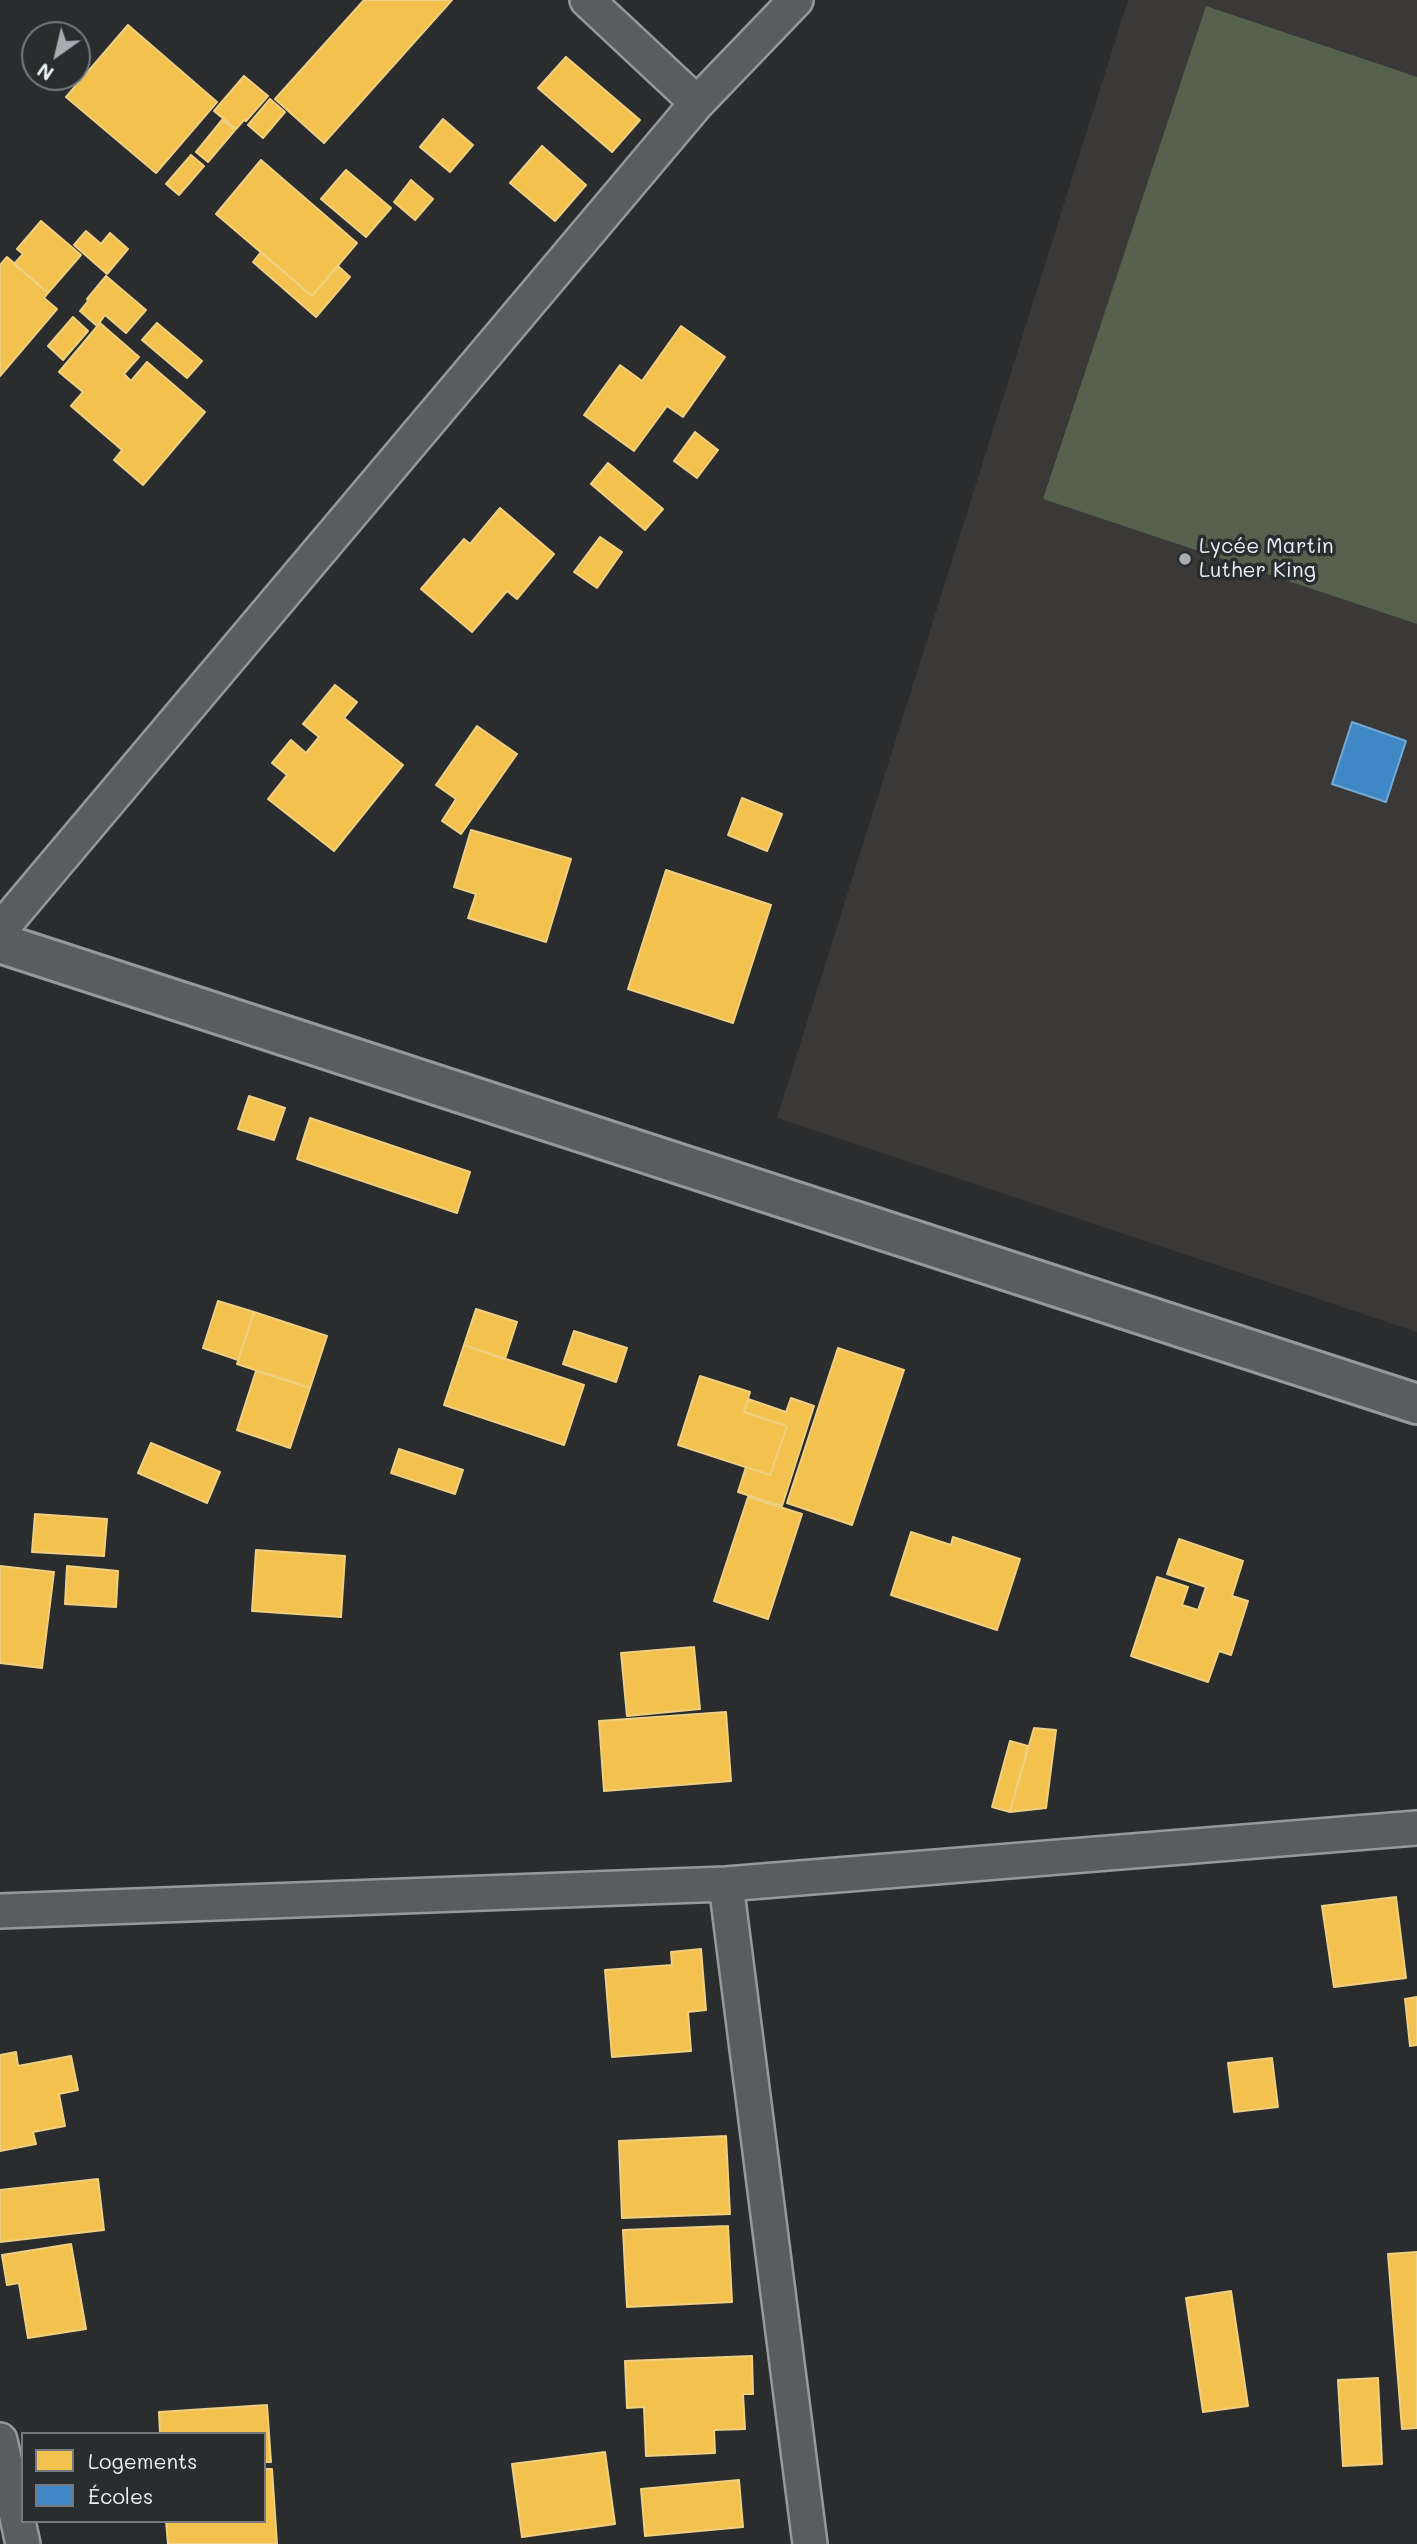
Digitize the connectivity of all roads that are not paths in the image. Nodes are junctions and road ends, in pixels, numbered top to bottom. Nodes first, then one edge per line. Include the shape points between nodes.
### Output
1 (587, 0) edge
2 (796, 0) edge
3 (697, 103) junction
4 (0, 930) edge
5 (0, 943) edge
6 (1417, 1404) edge
7 (1417, 1828) edge
8 (726, 1884) junction
9 (0, 1911) edge
10 (0, 2440) edge
11 (23, 2544) edge
12 (810, 2544) edge

1 - 3 street
2 - 3 street
3 - 4 street
5 - 6 street
7 - 8 street
8 - 9 street
8 - 12 street
10 - 11 street

